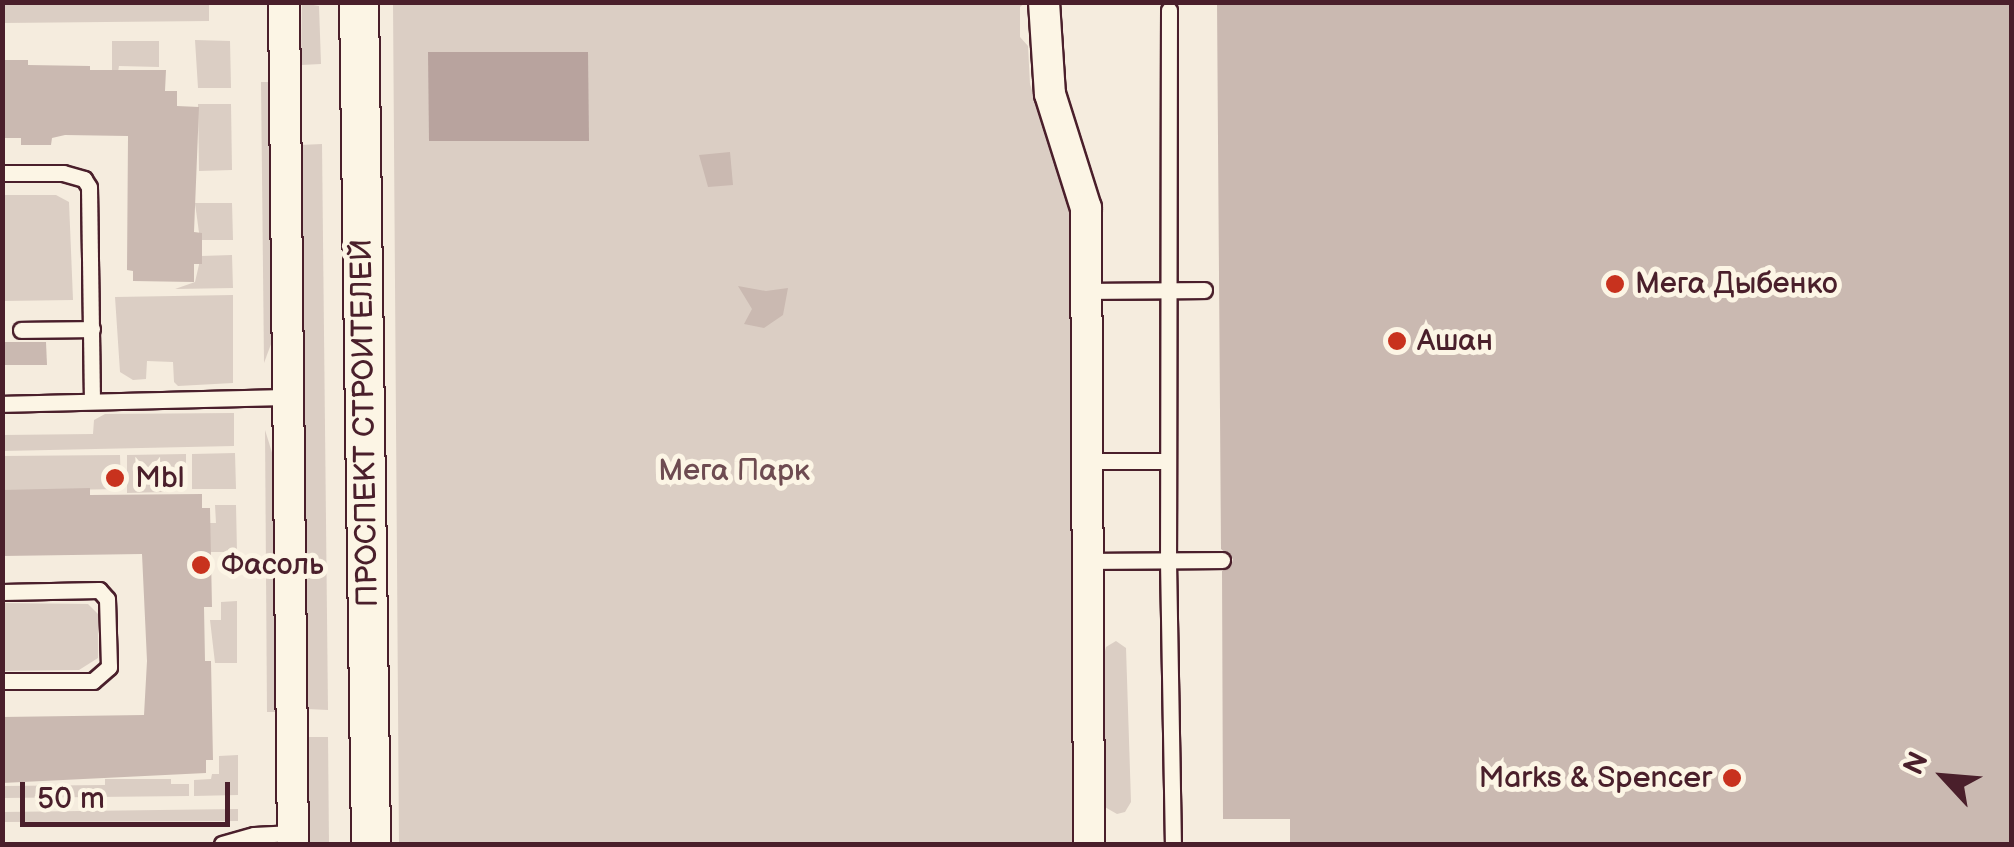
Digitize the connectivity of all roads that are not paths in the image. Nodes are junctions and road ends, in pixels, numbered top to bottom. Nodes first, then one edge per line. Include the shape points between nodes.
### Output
1 (284, 2) edge
2 (337, 2) edge
3 (359, 2) edge
4 (1044, 2) edge
5 (1169, 10) dead end
6 (2, 173) edge
7 (1168, 290) junction
8 (1204, 290) dead end
9 (1087, 291) junction
10 (92, 329) junction
11 (21, 330) dead end
12 (288, 397) junction
13 (92, 401) junction
14 (2, 404) edge
15 (1087, 461) junction
16 (1168, 461) junction
17 (1168, 560) junction
18 (1222, 560) dead end
19 (1088, 561) junction
20 (2, 592) edge
21 (2, 681) edge
22 (293, 839) edge
23 (222, 844) edge
24 (345, 844) edge
25 (371, 844) edge
26 (1088, 844) edge
27 (1173, 844) edge

1 - 12 street
2 - 24 street, ПРОСПЕКТ СТРОИТЕЛЕЙ
3 - 25 street, ПРОСПЕКТ СТРОИТЕЛЕЙ
4 - 9 street via 1050,94 1086,208
5 - 7 lane
6 - 10 lane via 63,172 89,186
7 - 8 lane
7 - 9 lane
7 - 16 lane
9 - 15 street
10 - 11 lane
10 - 13 lane
12 - 13 lane
12 - 22 street
13 - 14 lane
15 - 16 lane
15 - 19 street
16 - 17 lane
17 - 18 lane
17 - 19 lane
17 - 27 lane
19 - 26 street
20 - 21 lane via 99,590 107,599 109,667 93,681
22 - 23 lane via 254,835

